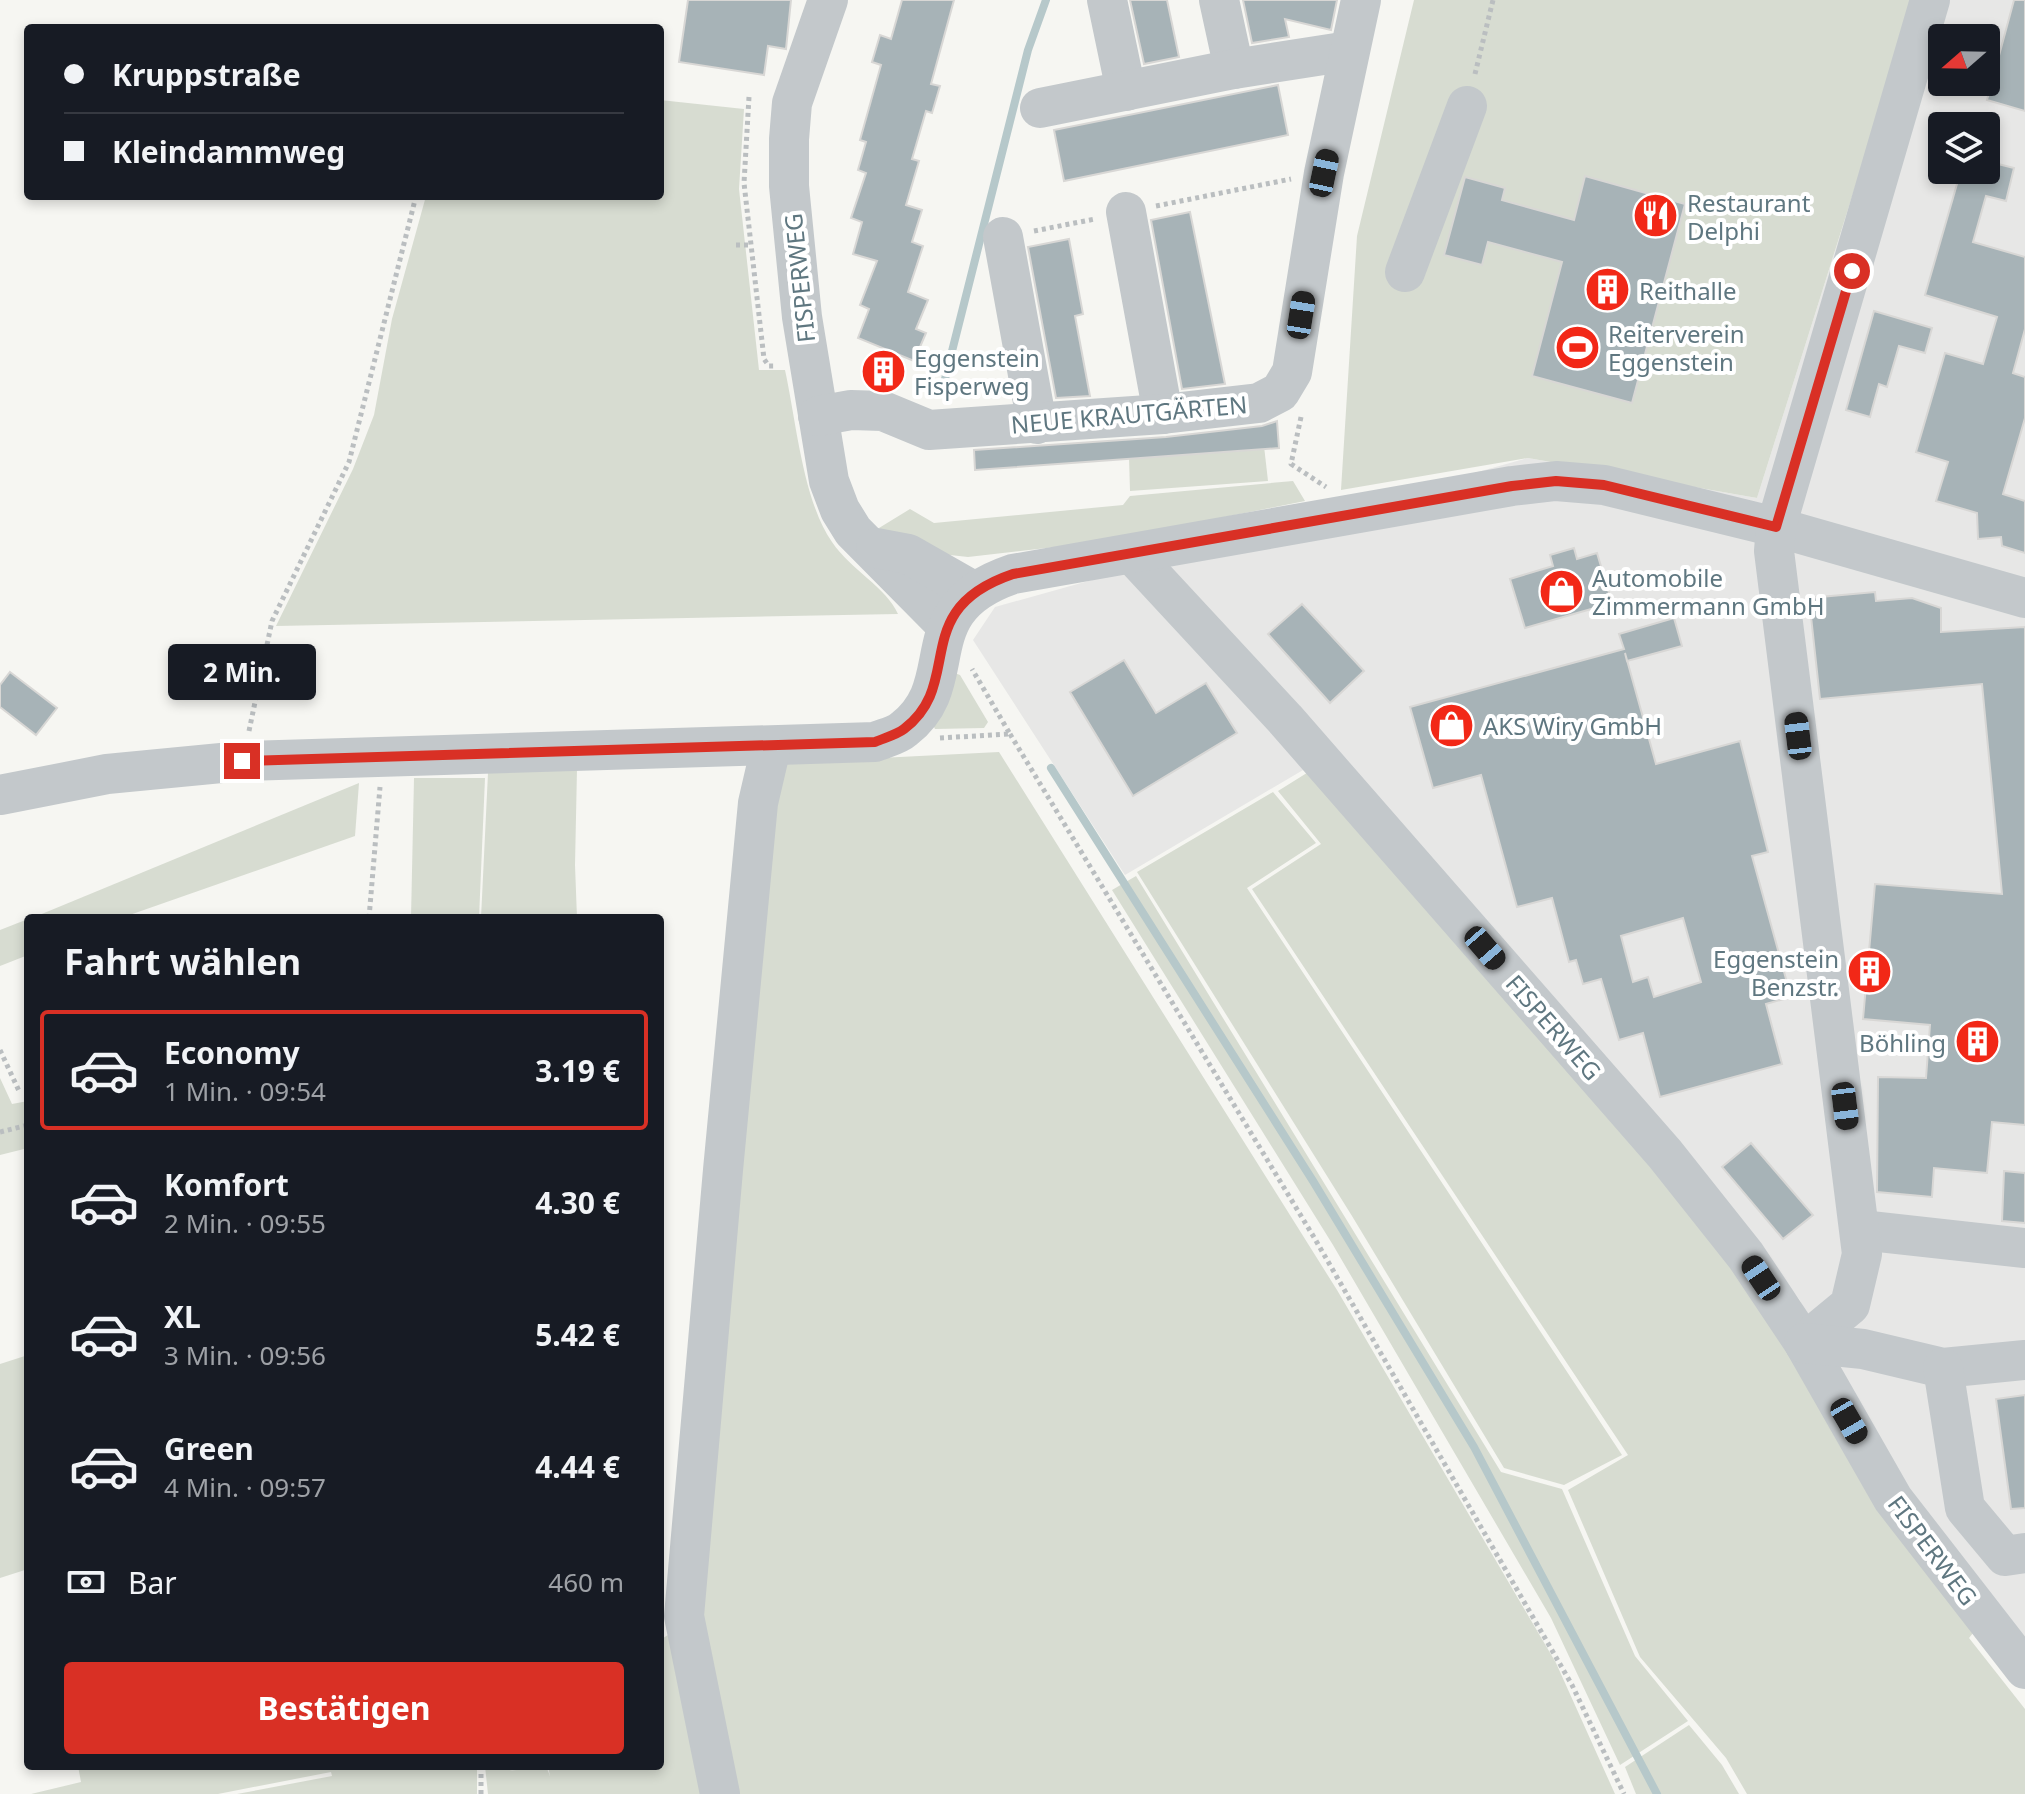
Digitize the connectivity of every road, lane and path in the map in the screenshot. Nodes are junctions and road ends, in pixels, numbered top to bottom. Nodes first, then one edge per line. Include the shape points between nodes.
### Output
1 (828, 0) edge
2 (1107, 0) edge
3 (1219, 0) edge
4 (1361, 0) edge
5 (1493, 0) edge
6 (1930, 0) edge
7 (1349, 51) junction
8 (1234, 69) junction
9 (1126, 91) junction
10 (749, 97) dead end
11 (1467, 106) joint
12 (1040, 108) dead end
13 (1324, 173) junction
14 (415, 200) edge
15 (1126, 212) junction
16 (1003, 237) joint
17 (736, 245) dead end
18 (751, 245) junction
19 (1405, 272) dead end
20 (809, 363) junction
21 (1280, 392) junction
22 (1163, 414) junction
23 (818, 416) junction
24 (1037, 424) junction
25 (1358, 513) junction
26 (1776, 527) junction
27 (872, 548) junction
28 (1133, 555) junction
29 (973, 591) junction
30 (2025, 598) edge
31 (947, 626) junction
32 (1010, 734) dead end
33 (771, 747) junction
34 (382, 757) junction
35 (242, 761) junction
36 (0, 795) edge
37 (369, 914) edge
38 (0, 1050) edge
39 (19, 1091) dead end
40 (24, 1126) edge
41 (0, 1132) edge
42 (1861, 1230) junction
43 (2025, 1248) edge
44 (1804, 1343) junction
45 (2025, 1360) edge
46 (1943, 1368) junction
47 (2025, 1553) edge
48 (2025, 1669) edge
49 (481, 1770) edge
50 (481, 1794) edge
51 (720, 1794) edge
52 (1624, 1794) edge

1 - 20 street, FISPERWEG via 792,103 789,139 789,186
2 - 9 street
3 - 8 street
4 - 7 street, NEUE KRAUTGÄRTEN
5 - 11 path
6 - 26 street
7 - 8 street
7 - 13 street, NEUE KRAUTGÄRTEN
8 - 9 street
9 - 12 street
10 - 18 path via 744,183
11 - 19 street
13 - 15 path
13 - 21 street, NEUE KRAUTGÄRTEN via 1292,372
14 - 35 path via 349,462 272,621
15 - 16 path
15 - 22 street
16 - 24 street
17 - 18 path
18 - 20 path via 764,359 769,366
20 - 23 street, FISPERWEG
21 - 22 street, NEUE KRAUTGÄRTEN via 1259,403
21 - 25 path via 1301,415 1291,464
22 - 24 street, NEUE KRAUTGÄRTEN
23 - 24 street, NEUE KRAUTGÄRTEN via 883,411 929,430
23 - 27 street, FISPERWEG via 829,481 840,510
25 - 26 street via 1556,481 1604,485
25 - 28 street
26 - 30 street
26 - 42 street via 1774,551
27 - 29 street via 908,554
27 - 31 street, FISPERWEG
28 - 29 street via 1013,574
28 - 44 street, FISPERWEG via 1285,719 1665,1154 1746,1256
29 - 31 street
31 - 33 street via 920,714 902,731 875,742
32 - 52 path via 1323,1252 1572,1685
33 - 34 street
33 - 51 street via 758,803 684,1616
34 - 35 street
34 - 37 path
35 - 36 street via 107,774
38 - 39 path
40 - 41 path
42 - 43 street
42 - 44 street via 1862,1254 1850,1305
44 - 46 street via 1863,1349
44 - 48 street, FISPERWEG via 1893,1499
45 - 46 street
46 - 47 street via 1965,1508 2005,1556
49 - 50 path

